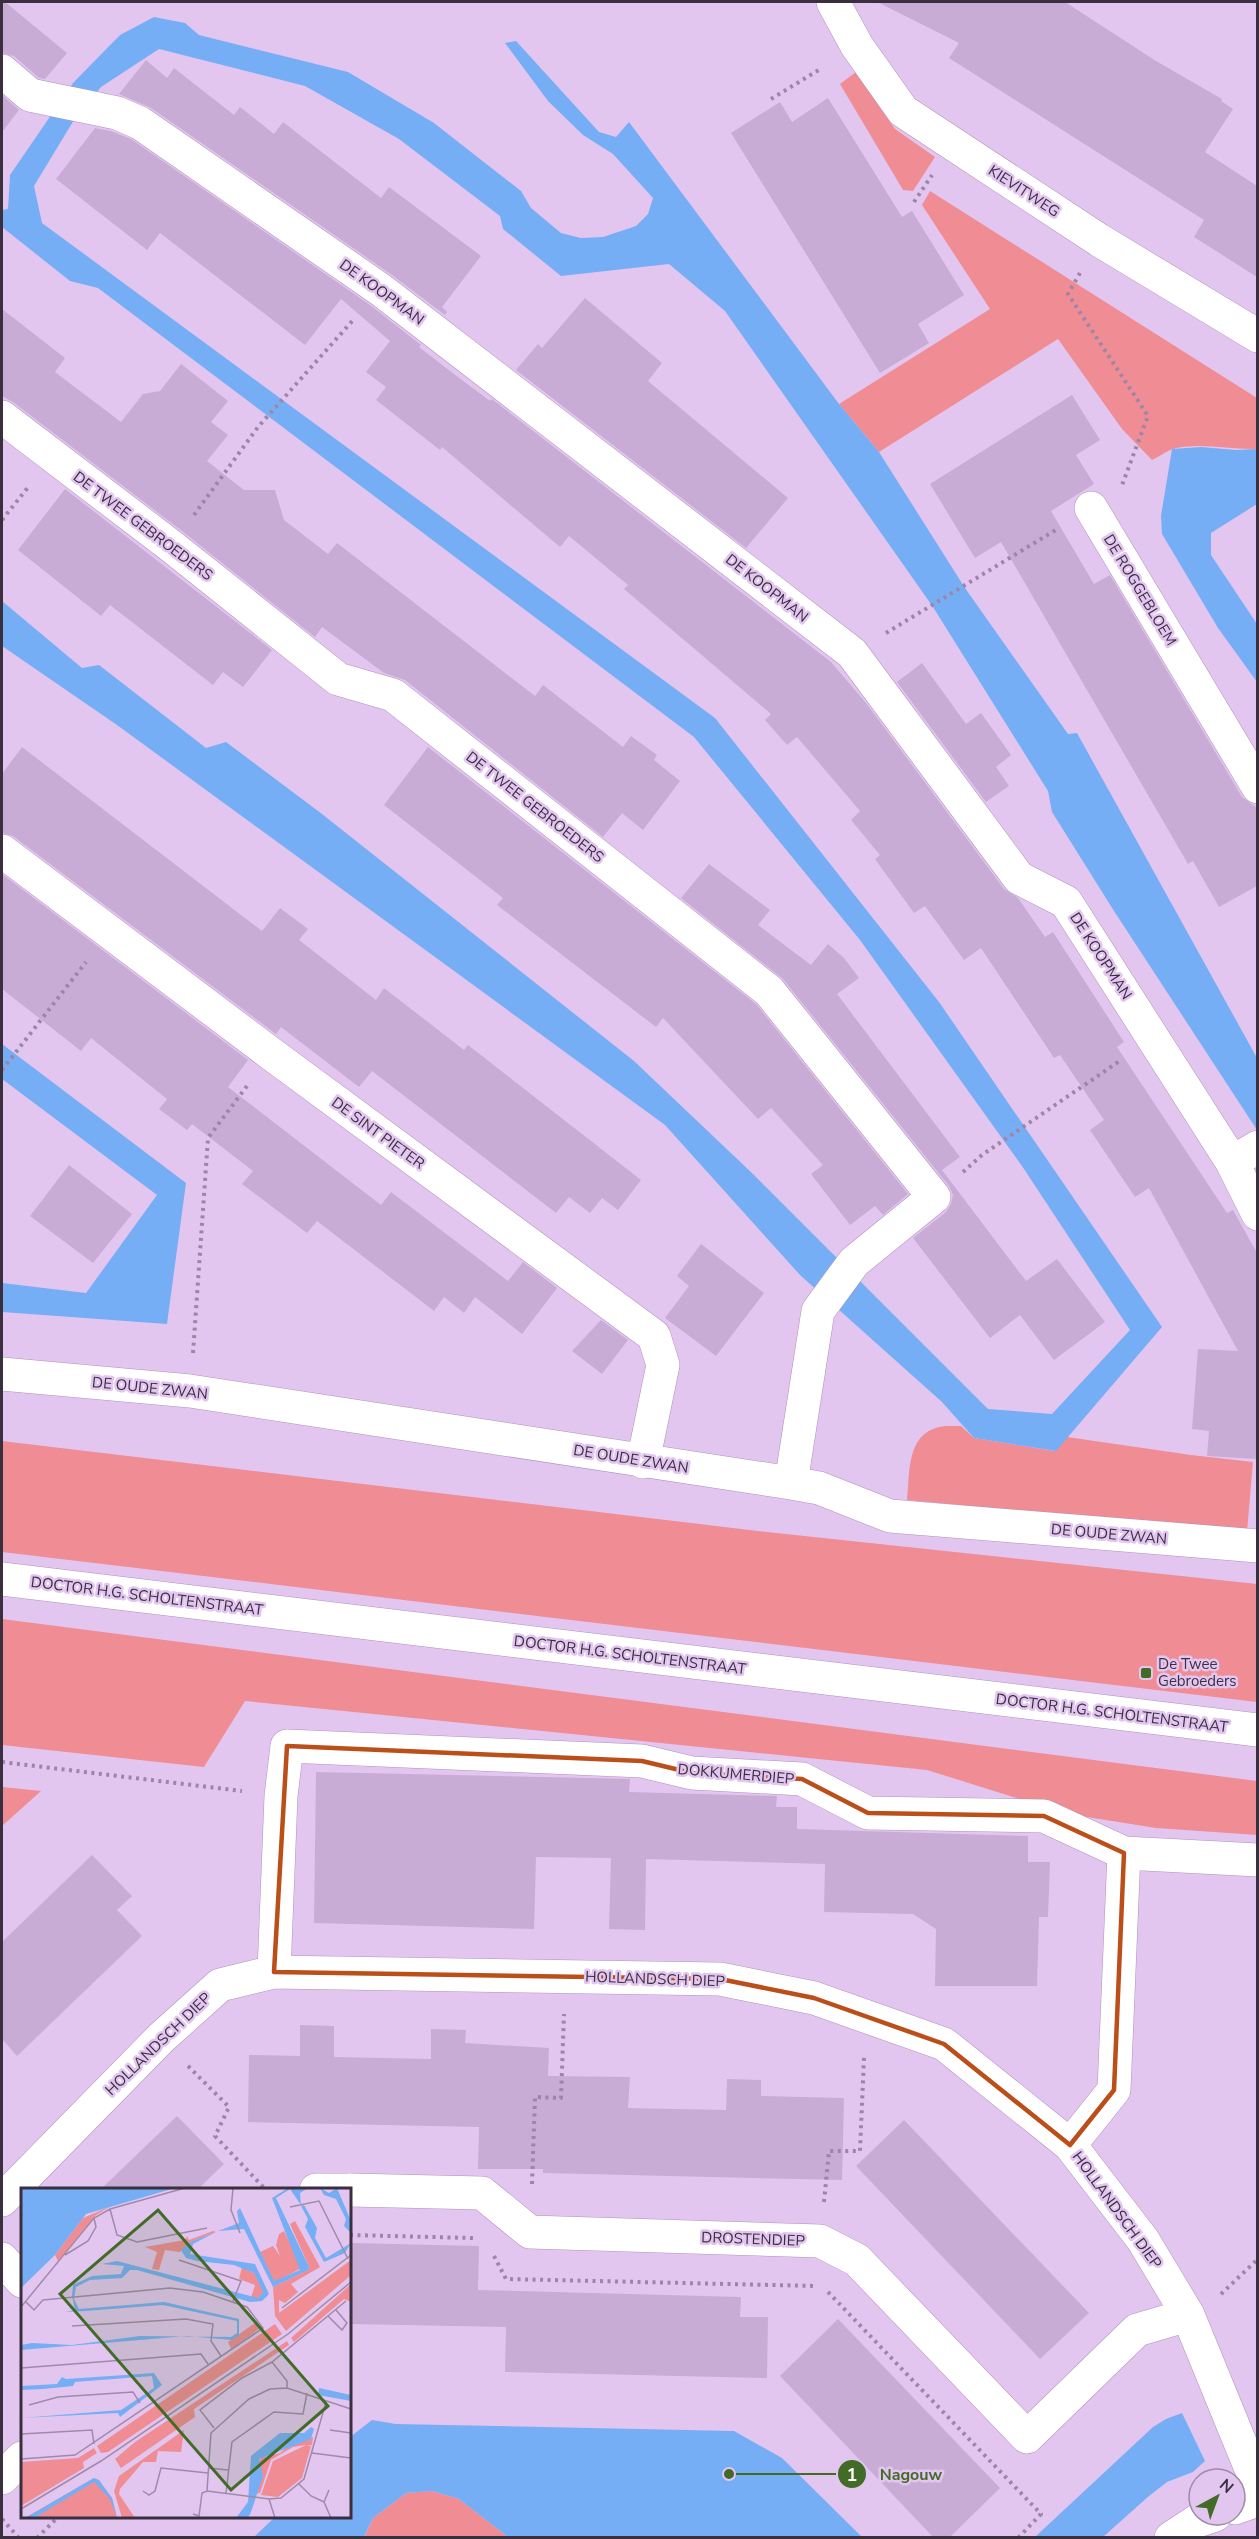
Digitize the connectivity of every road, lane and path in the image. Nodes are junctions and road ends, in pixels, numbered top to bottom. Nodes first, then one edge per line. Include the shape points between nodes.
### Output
1 (833, 2) edge
2 (822, 68) dead end
3 (2, 71) edge
4 (771, 99) dead end
5 (1099, 240) junction
6 (381, 290) junction
7 (1257, 336) edge
8 (2, 417) edge
9 (1091, 508) junction
10 (171, 546) junction
11 (915, 616) dead end
12 (1257, 787) edge
13 (2, 851) edge
14 (110, 932) junction
15 (1154, 1038) junction
16 (270, 1053) junction
17 (2, 1070) edge
18 (1249, 1152) edge
19 (982, 1155) dead end
20 (1257, 1214) edge
21 (2, 1374) edge
22 (190, 1390) junction
23 (643, 1462) junction
24 (792, 1483) junction
25 (1257, 1546) edge
26 (2, 1579) edge
27 (1257, 1730) edge
28 (2, 1762) edge
29 (281, 1796) junction
30 (1124, 1853) junction
31 (1257, 1860) edge
32 (274, 1972) junction
33 (566, 1976) junction
34 (867, 2016) junction
35 (161, 2038) junction
36 (1070, 2145) junction
37 (264, 2188) edge
38 (351, 2190) edge
39 (2, 2200) edge
40 (530, 2232) junction
41 (351, 2235) edge
42 (484, 2238) dead end
43 (820, 2241) junction
44 (490, 2248) dead end
45 (2, 2259) edge
46 (1257, 2259) edge
47 (21, 2280) edge
48 (1188, 2314) junction
49 (21, 2459) edge
50 (2, 2478) edge
51 (1257, 2486) edge
52 (58, 2518) edge
53 (2, 2519) edge
54 (1188, 2527) edge
55 (19, 2538) edge
56 (37, 2538) edge
57 (1018, 2538) edge
58 (1172, 2538) edge

1 - 5 street, KIEVITWEG via 857,46 903,111
2 - 4 path
3 - 6 street, DE KOOPMAN via 30,95 107,110 140,123
5 - 7 street, KIEVITWEG
5 - 9 path via 1068,294 1148,416 1123,484
6 - 10 path via 258,428
6 - 15 street, DE KOOPMAN via 852,653 1019,878 1066,902
8 - 10 street, DE TWEE GEBROEDERS
9 - 11 path
9 - 12 street, DE ROGGEBLOEM
10 - 24 street, DE TWEE GEBROEDERS via 338,679 393,695 769,991 934,1197 854,1262 818,1311
13 - 14 street, DE SINT PIETER
14 - 16 street, DE SINT PIETER
14 - 17 path
15 - 18 street, DE KOOPMAN
15 - 19 path
16 - 22 path via 208,1138
16 - 23 street, DE SINT PIETER via 654,1336 663,1365
18 - 20 street, DE KOOPMAN
21 - 22 street, DE OUDE ZWAN
22 - 23 street, DE OUDE ZWAN
23 - 24 street, DE OUDE ZWAN
24 - 25 street, DE OUDE ZWAN via 819,1488 890,1516
26 - 27 street, DOCTOR H.G. SCHOLTENSTRAAT
28 - 29 path
29 - 30 street, DOKKUMERDIEP via 286,1746 642,1761 692,1773 802,1779 868,1813 1044,1815
29 - 32 street, DOKKUMERDIEP
30 - 31 street
30 - 36 street via 1114,2090
32 - 33 street, HOLLANDSCH DIEP
32 - 35 street, HOLLANDSCH DIEP via 220,1985
33 - 34 street, HOLLANDSCH DIEP via 720,1979 814,1998
33 - 40 path via 561,2098 535,2097
34 - 36 street, HOLLANDSCH DIEP via 944,2044
34 - 43 path via 860,2151 829,2151
35 - 37 path via 229,2107 215,2136
35 - 39 street, HOLLANDSCH DIEP
36 - 48 street, HOLLANDSCH DIEP via 1143,2240
38 - 40 street via 482,2193
40 - 43 street, DROSTENDIEP
41 - 42 path
43 - 48 street, DROSTENDIEP via 857,2260 1028,2437 1137,2330
44 - 57 path via 506,2278 822,2286 1041,2514
45 - 47 street
46 - 48 path via 1222,2293
48 - 51 street, HOLLANDSCH DIEP
49 - 50 street
52 - 56 path
53 - 55 path
54 - 58 street

